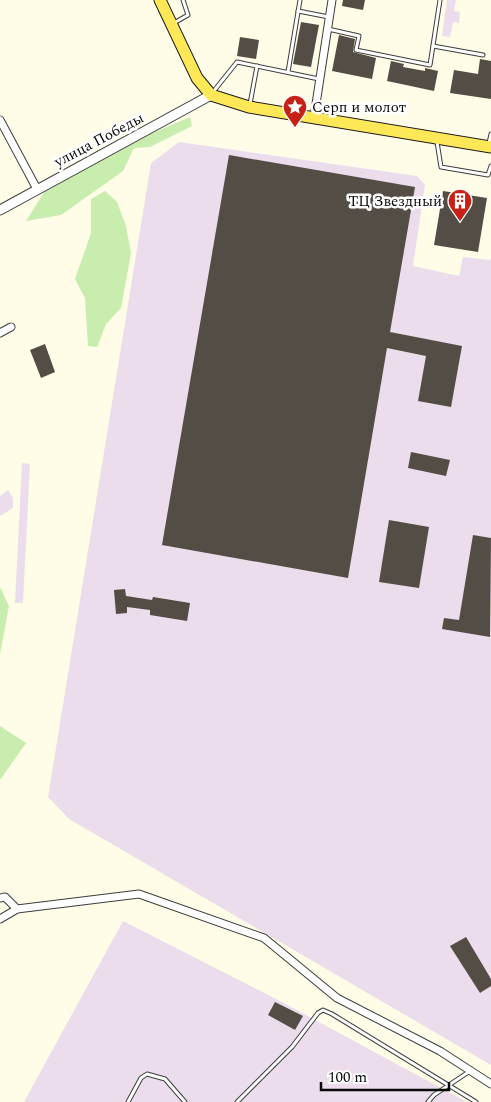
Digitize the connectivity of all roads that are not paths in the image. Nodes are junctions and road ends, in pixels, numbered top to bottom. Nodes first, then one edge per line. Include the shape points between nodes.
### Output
1 (160, 0) edge
2 (183, 0) edge
3 (300, 0) edge
4 (332, 0) edge
5 (440, 0) edge
6 (298, 11) junction
7 (330, 17) junction
8 (172, 24) junction
9 (327, 29) junction
10 (433, 46) junction
11 (483, 55) dead end
12 (257, 66) junction
13 (288, 72) junction
14 (319, 79) junction
15 (211, 95) junction
16 (249, 107) junction
17 (314, 117) junction
18 (0, 120) edge
19 (491, 134) edge
20 (436, 136) junction
21 (490, 147) edge
22 (491, 166) edge
23 (38, 189) junction
24 (0, 210) edge
25 (11, 327) dead end
26 (0, 333) edge
27 (0, 898) edge
28 (17, 909) junction
29 (0, 919) edge
30 (470, 1071) junction
31 (491, 1084) edge
32 (447, 1086) junction
33 (128, 1102) edge
34 (185, 1102) edge
35 (237, 1102) edge
36 (428, 1102) edge
37 (476, 1102) edge

1 - 8 main road
2 - 8 lane via 188,15
3 - 6 lane
4 - 7 street
5 - 10 lane
6 - 7 lane
6 - 13 lane
7 - 9 street
8 - 15 main road via 197,78
9 - 10 lane via 359,36 356,50 430,65
9 - 14 street
10 - 11 lane
12 - 13 lane
12 - 15 lane via 237,62
12 - 16 lane
13 - 14 lane
14 - 17 street
15 - 16 main road
15 - 23 street, улица Победы
16 - 17 main road
17 - 20 main road
18 - 23 street
19 - 21 lane
20 - 21 main road
20 - 22 lane via 441,167 488,175
23 - 24 street, улица Победы
25 - 26 street
27 - 28 street
28 - 29 street
28 - 30 street via 139,894 220,922 264,938 337,998 440,1051
30 - 31 street
30 - 32 lane
32 - 35 lane via 324,1010 318,1013 292,1048
32 - 36 lane
32 - 37 lane
33 - 34 lane via 141,1078 147,1074 165,1079

